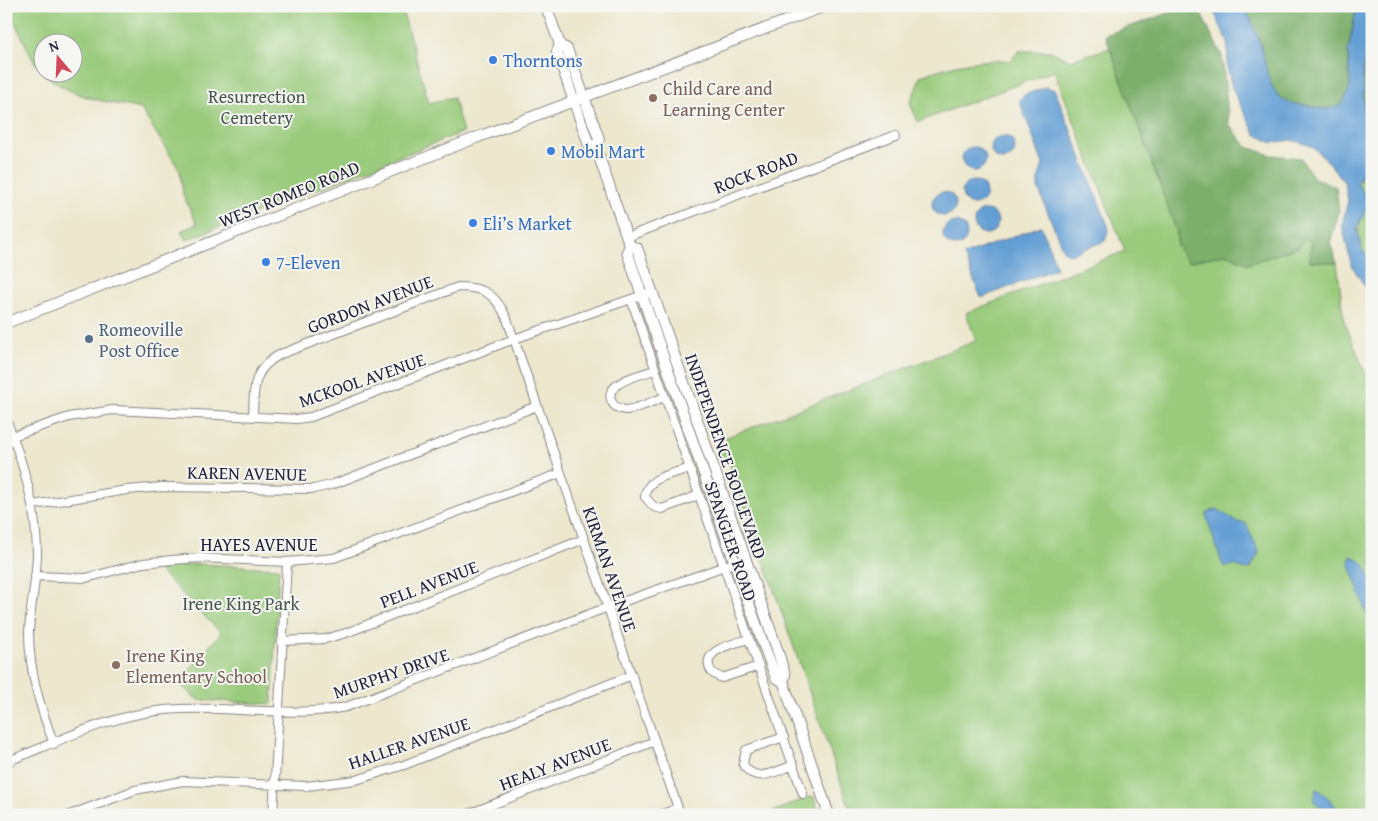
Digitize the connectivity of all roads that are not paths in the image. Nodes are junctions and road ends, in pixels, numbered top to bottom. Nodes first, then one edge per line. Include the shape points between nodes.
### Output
1 (825, 6) edge
2 (549, 7) edge
3 (560, 45) junction
4 (584, 98) junction
5 (574, 101) junction
6 (896, 135) dead end
7 (596, 148) junction
8 (628, 241) junction
9 (647, 293) junction
10 (630, 299) junction
11 (6, 323) edge
12 (514, 340) junction
13 (655, 370) junction
14 (665, 397) junction
15 (537, 406) junction
16 (253, 416) junction
17 (6, 419) edge
18 (13, 436) junction
19 (690, 468) junction
20 (561, 473) junction
21 (699, 495) junction
22 (33, 505) junction
23 (584, 540) junction
24 (740, 560) junction
25 (287, 562) junction
26 (724, 566) junction
27 (35, 576) junction
28 (608, 607) junction
29 (749, 639) junction
30 (282, 641) junction
31 (759, 666) junction
32 (632, 675) junction
33 (278, 712) junction
34 (784, 737) junction
35 (655, 741) junction
36 (54, 744) junction
37 (6, 762) edge
38 (794, 765) junction
39 (275, 785) junction
40 (804, 794) dead end
41 (70, 815) edge
42 (273, 815) edge
43 (466, 815) edge
44 (660, 815) edge
45 (829, 815) edge

1 - 4 main road, WEST ROMEO ROAD
2 - 3 main road, INDEPENDENCE BOULEVARD
3 - 4 main road, INDEPENDENCE BOULEVARD via 567,49
3 - 5 main road, INDEPENDENCE BOULEVARD via 557,52
4 - 5 main road, WEST ROMEO ROAD
4 - 7 main road, INDEPENDENCE BOULEVARD via 599,139
5 - 7 main road, INDEPENDENCE BOULEVARD via 589,145
5 - 11 main road, WEST ROMEO ROAD
6 - 8 street, ROCK ROAD
7 - 8 main road, INDEPENDENCE BOULEVARD
8 - 9 main road, INDEPENDENCE BOULEVARD via 636,248
9 - 10 street, MCKOOL AVENUE
9 - 24 main road, INDEPENDENCE BOULEVARD
10 - 12 street, MCKOOL AVENUE
10 - 13 street, SPANGLER ROAD
12 - 15 street, KIRMAN AVENUE
12 - 16 street, MCKOOL AVENUE via 317,416 297,419
12 - 16 street, GORDON AVENUE via 502,307 491,295 475,287 458,287 273,358 261,369 256,380
13 - 14 street, SPANGLER ROAD
13 - 14 street via 619,382 613,387 613,404 627,410
14 - 19 street, SPANGLER ROAD
15 - 20 street, KIRMAN AVENUE
15 - 22 street, KAREN AVENUE via 319,488 298,491 199,486 144,488
16 - 18 street, MCKOOL AVENUE via 113,410 69,417
17 - 18 street
18 - 22 street
19 - 21 street, SPANGLER ROAD
19 - 21 street via 653,480 645,490 645,497 654,507 662,509
20 - 23 street, KIRMAN AVENUE
20 - 25 street, HAYES AVENUE via 346,554
21 - 26 street, SPANGLER ROAD
22 - 27 street
23 - 28 street, KIRMAN AVENUE
23 - 30 street, PELL AVENUE via 346,633 325,639
24 - 26 street, MURPHY DRIVE
24 - 45 main road, INDEPENDENCE BOULEVARD via 785,675 783,681
25 - 27 street, HAYES AVENUE via 200,558 143,564 86,578
25 - 30 street
26 - 28 street, MURPHY DRIVE
26 - 29 street, SPANGLER ROAD
27 - 36 street via 29,631 31,656 40,706
28 - 32 street, KIRMAN AVENUE
28 - 33 street, MURPHY DRIVE via 359,703 324,711
29 - 31 street, SPANGLER ROAD
29 - 31 street via 714,652 709,668 722,678
30 - 33 street
31 - 34 street, SPANGLER ROAD
32 - 35 street, KIRMAN AVENUE
32 - 39 street, HALLER AVENUE via 380,774 323,784
33 - 36 street, MURPHY DRIVE via 194,709 146,712 109,722
33 - 39 street
34 - 38 street, SPANGLER ROAD
34 - 38 street via 746,750 743,764 749,773 760,776
35 - 43 street, HEALY AVENUE
35 - 44 street, KIRMAN AVENUE via 678,808
36 - 37 street, MURPHY DRIVE
38 - 40 street, SPANGLER ROAD
39 - 41 street, HALLER AVENUE via 196,781 168,783 134,790
39 - 42 street

